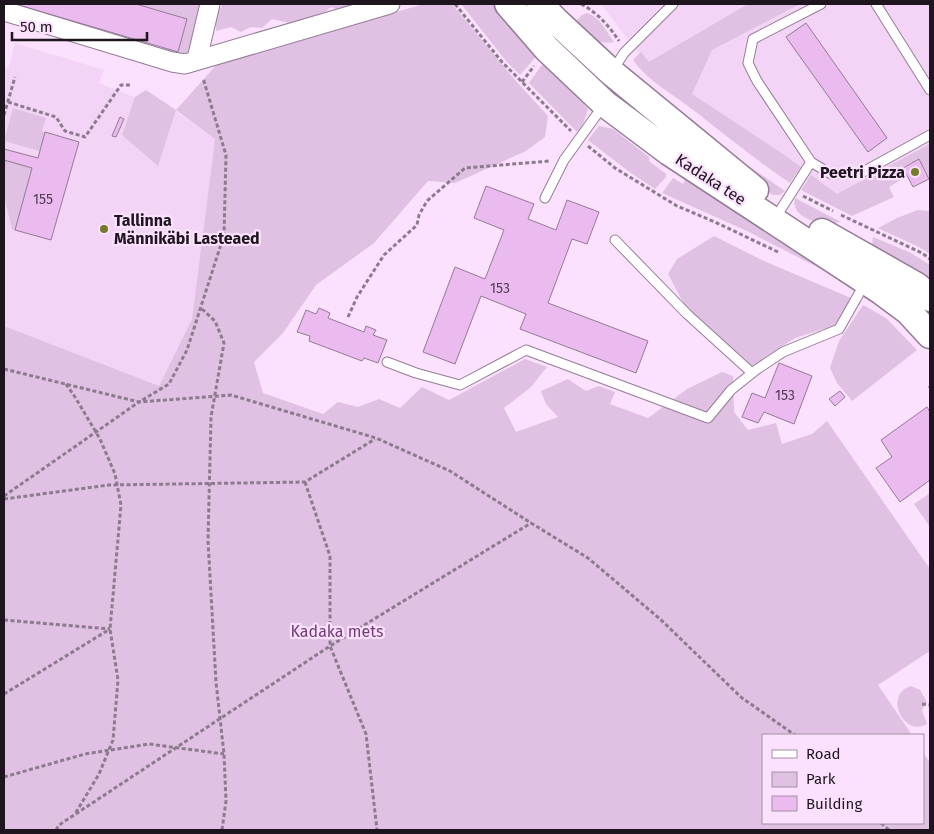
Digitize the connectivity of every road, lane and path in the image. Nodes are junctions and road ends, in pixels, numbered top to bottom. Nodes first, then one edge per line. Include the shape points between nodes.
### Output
1 (210, 4) edge
2 (390, 4) edge
3 (456, 4) edge
4 (508, 4) edge
5 (540, 4) edge
6 (581, 4) edge
7 (672, 4) edge
8 (821, 4) edge
9 (876, 4) edge
10 (4, 12) edge
11 (619, 40) dead end
12 (197, 59) junction
13 (611, 72) junction
14 (15, 77) dead end
15 (130, 85) dead end
16 (930, 90) edge
17 (636, 93) junction
18 (8, 102) junction
19 (605, 104) junction
20 (4, 115) edge
21 (574, 134) dead end
22 (930, 134) edge
23 (585, 144) dead end
24 (564, 160) junction
25 (811, 162) junction
26 (545, 198) dead end
27 (790, 202) junction
28 (615, 240) dead end
29 (854, 250) junction
30 (779, 252) dead end
31 (930, 259) edge
32 (867, 281) junction
33 (930, 298) edge
34 (202, 308) junction
35 (348, 316) dead end
36 (930, 335) edge
37 (387, 362) dead end
38 (4, 370) edge
39 (752, 373) junction
40 (66, 384) junction
41 (215, 396) junction
42 (139, 402) junction
43 (96, 432) junction
44 (376, 438) junction
45 (305, 482) junction
46 (210, 484) junction
47 (117, 485) junction
48 (4, 497) edge
49 (531, 523) junction
50 (4, 620) edge
51 (110, 629) junction
52 (330, 646) junction
53 (4, 694) edge
54 (922, 704) dead end
55 (930, 705) edge
56 (220, 719) junction
57 (794, 734) edge
58 (175, 748) junction
59 (109, 750) junction
60 (224, 754) junction
61 (4, 777) edge
62 (75, 815) junction
63 (56, 830) edge
64 (222, 830) edge
65 (377, 830) edge

1 - 12 street
2 - 12 street
3 - 21 path via 502,62
4 - 19 main road, Kadaka tee via 547,48
5 - 13 main road, Kadaka tee
6 - 11 path via 594,11
7 - 13 lane via 624,53
8 - 25 lane via 753,39 748,63
9 - 16 lane
10 - 12 street via 172,62 185,64
12 - 34 path via 226,155 224,235
13 - 17 main road, Kadaka tee
14 - 18 path
15 - 18 path via 121,85 85,137 66,130 56,117
17 - 19 main road via 622,91
17 - 27 main road, Kadaka tee via 738,177
18 - 20 path
19 - 24 lane
19 - 32 main road, Kadaka tee via 669,152
22 - 25 lane via 860,173 831,174
23 - 30 path via 615,168 677,206
24 - 26 lane
24 - 35 path via 465,168 427,202 417,225 384,254
25 - 27 lane
27 - 29 main road, Kadaka tee
27 - 31 path via 869,230
28 - 39 lane via 687,314
29 - 32 lane
29 - 33 main road, Kadaka tee via 917,286
32 - 36 main road, Kadaka tee via 908,311
32 - 39 lane via 840,329 783,352
34 - 41 path via 215,321 224,343
34 - 42 path via 187,350 169,384
37 - 39 lane via 460,385 526,350 708,418 731,390
38 - 40 path
40 - 42 path
40 - 43 path
41 - 42 path
41 - 44 path via 232,395
41 - 46 path
42 - 43 path
43 - 47 path
43 - 48 path
44 - 45 path
44 - 49 path via 450,471
45 - 46 path
45 - 52 path via 330,556
46 - 47 path
46 - 56 path via 208,541
47 - 48 path
47 - 51 path via 121,505
49 - 52 path
49 - 57 path via 588,558 660,619 742,698
50 - 51 path
51 - 53 path
51 - 59 path via 118,680 113,740
52 - 56 path
52 - 65 path via 366,734
54 - 55 path
56 - 58 path
56 - 60 path
58 - 59 path via 149,744
58 - 60 path
58 - 62 path
59 - 61 path
59 - 62 path
60 - 64 path via 226,800
62 - 63 path

